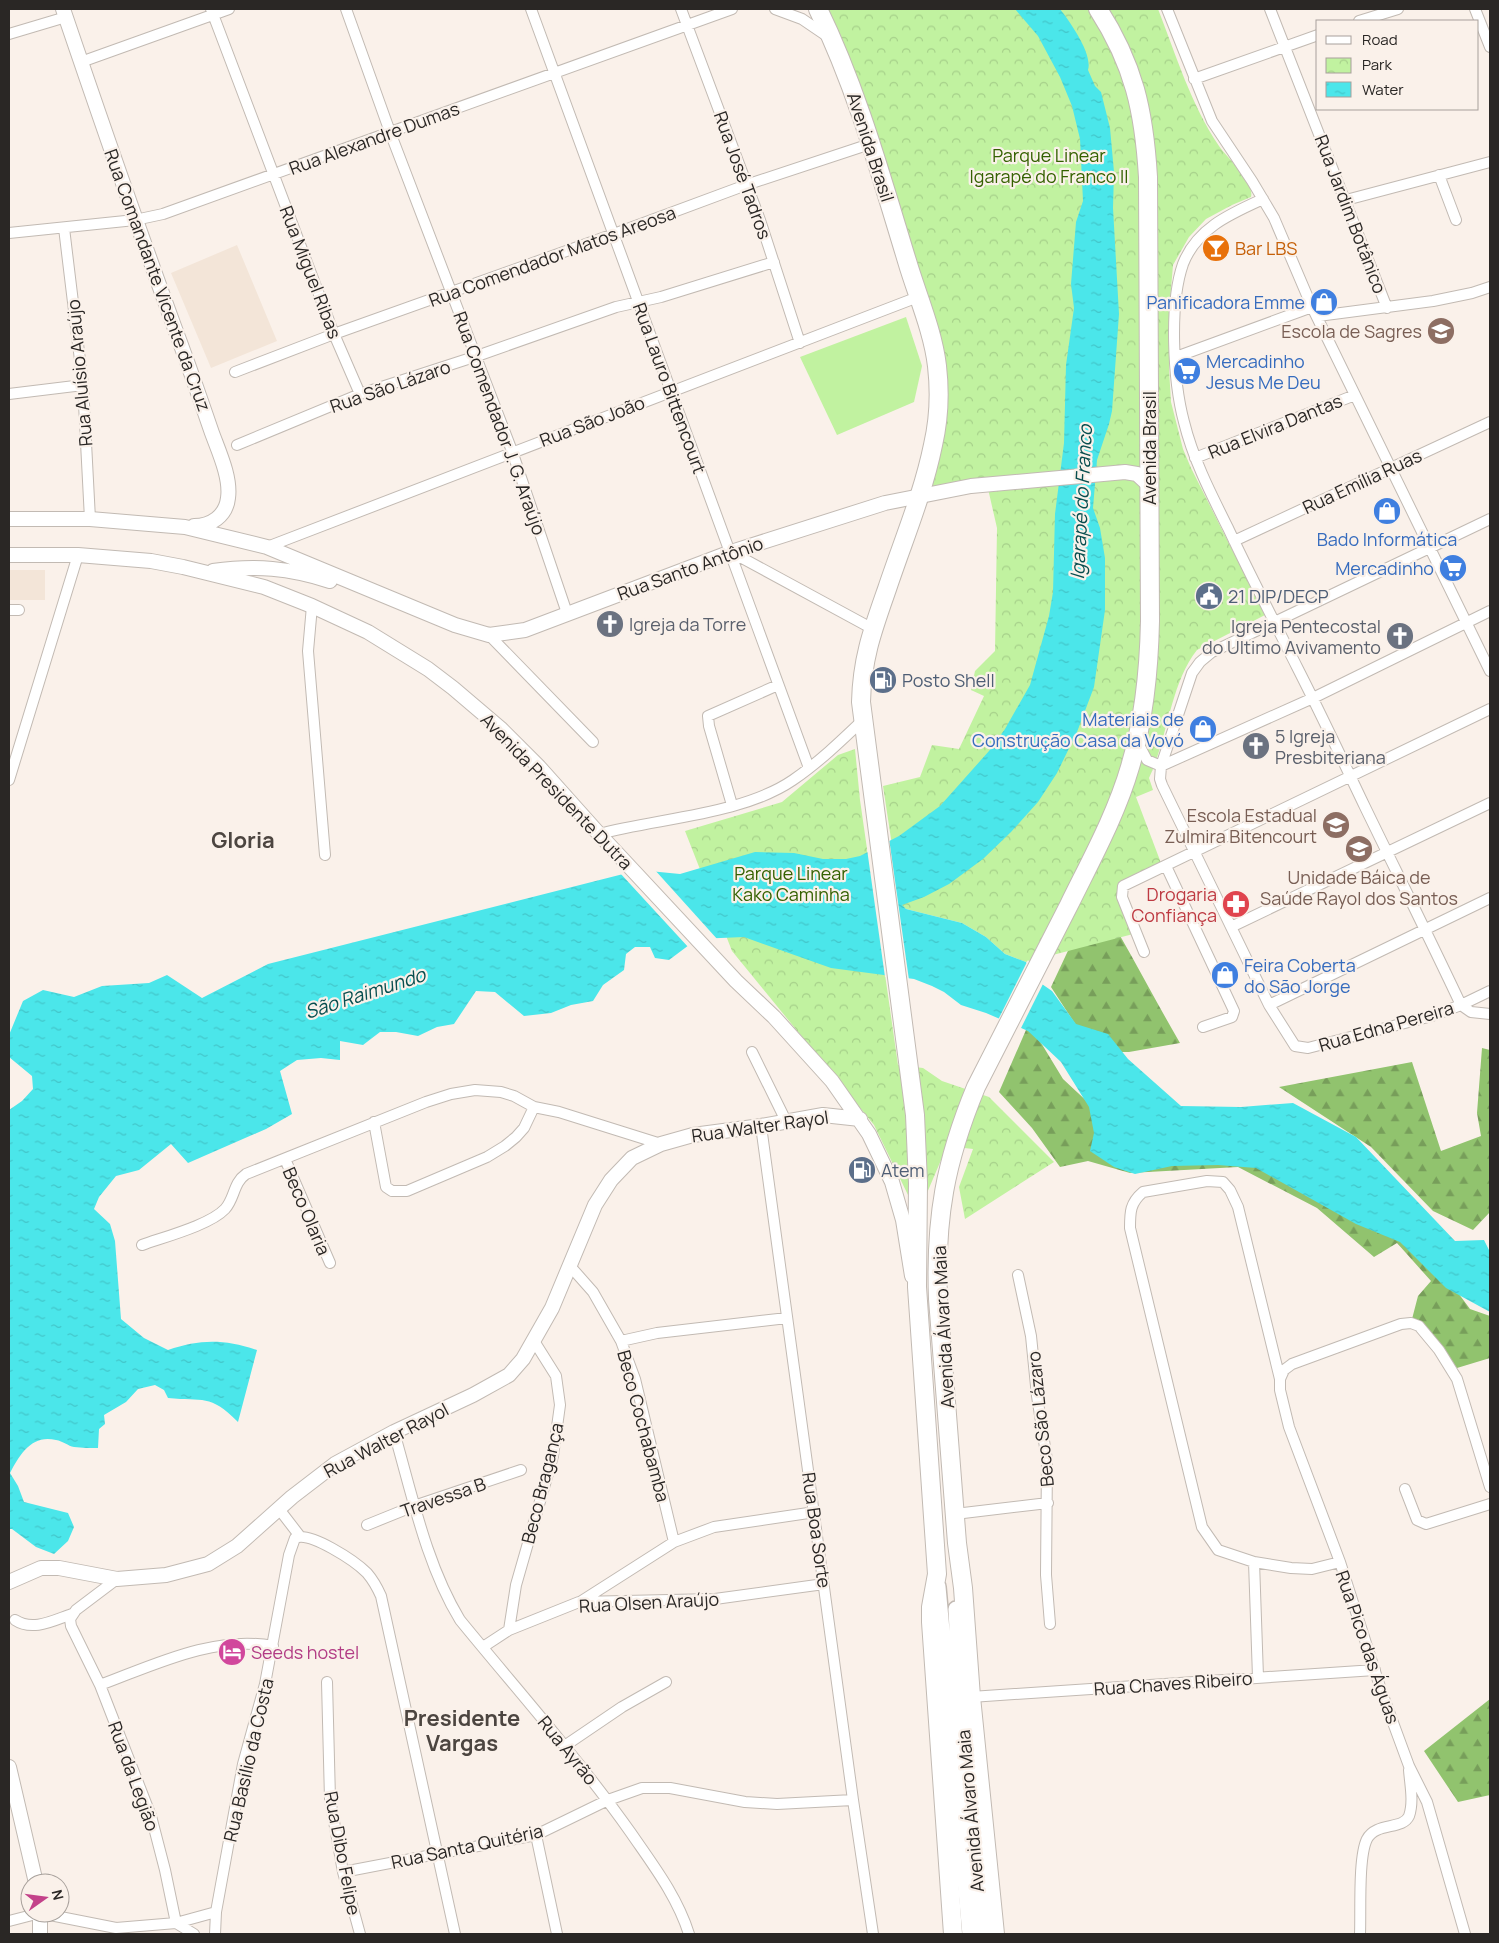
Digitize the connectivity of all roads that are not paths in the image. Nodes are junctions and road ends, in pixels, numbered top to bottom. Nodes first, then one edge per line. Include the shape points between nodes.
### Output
1 (229, 9) edge
2 (346, 9) edge
3 (531, 9) edge
4 (681, 9) edge
5 (732, 9) edge
6 (775, 9) edge
7 (818, 9) edge
8 (1098, 9) edge
9 (1167, 9) edge
10 (1270, 9) edge
11 (1398, 9) edge
12 (1475, 9) edge
13 (212, 12) edge
14 (64, 13) edge
15 (1372, 16) edge
16 (687, 24) junction
17 (9, 34) edge
18 (1316, 36) edge
19 (834, 42) junction
20 (1285, 46) junction
21 (1490, 47) edge
22 (81, 62) junction
23 (556, 72) junction
24 (1194, 79) junction
25 (390, 132) junction
26 (870, 144) junction
27 (1490, 162) edge
28 (273, 174) junction
29 (1439, 175) junction
30 (746, 184) junction
31 (1263, 199) junction
32 (1346, 200) junction
33 (135, 220) junction
34 (1456, 220) dead end
35 (64, 228) junction
36 (9, 233) edge
37 (614, 234) junction
38 (774, 262) junction
39 (1490, 288) edge
40 (452, 292) junction
41 (918, 297) junction
42 (638, 303) junction
43 (1387, 308) junction
44 (1315, 312) junction
45 (334, 334) junction
46 (800, 343) junction
47 (477, 356) junction
48 (1176, 357) junction
49 (235, 372) dead end
50 (83, 385) junction
51 (671, 392) junction
52 (9, 394) edge
53 (360, 394) junction
54 (1355, 395) junction
55 (1490, 422) edge
56 (237, 445) dead end
57 (512, 451) junction
58 (1195, 458) junction
59 (1391, 467) junction
60 (1150, 486) junction
61 (920, 495) junction
62 (9, 519) edge
63 (90, 519) junction
64 (1490, 519) edge
65 (185, 526) junction
66 (1234, 541) junction
67 (267, 547) junction
68 (1429, 547) junction
69 (731, 552) junction
70 (9, 555) edge
71 (78, 555) junction
72 (204, 572) junction
73 (386, 597) junction
74 (312, 606) junction
75 (1490, 611) edge
76 (567, 614) junction
77 (1274, 621) junction
78 (1468, 622) junction
79 (873, 629) junction
80 (489, 635) junction
81 (1490, 671) edge
82 (778, 685) junction
83 (1313, 698) junction
84 (1490, 709) edge
85 (863, 720) junction
86 (1138, 735) junction
87 (593, 742) dead end
88 (1147, 760) junction
89 (1161, 766) junction
90 (809, 768) junction
91 (1130, 768) junction
92 (1350, 776) junction
93 (9, 780) edge
94 (872, 783) joint
95 (1490, 803) edge
96 (732, 805) junction
97 (599, 834) junction
98 (1195, 852) junction
99 (1388, 853) junction
100 (325, 855) dead end
101 (1166, 866) junction
102 (1078, 886) joint
103 (1490, 898) edge
104 (1231, 927) junction
105 (1426, 930) junction
106 (1144, 952) dead end
107 (1490, 992) edge
108 (1269, 1005) junction
109 (1461, 1005) junction
110 (1490, 1014) edge
111 (1203, 1027) dead end
112 (752, 1052) dead end
113 (845, 1098) junction
114 (534, 1107) junction
115 (822, 1115) junction
116 (860, 1119) junction
117 (786, 1121) junction
118 (374, 1122) junction
119 (761, 1126) junction
120 (661, 1144) junction
121 (285, 1159) junction
122 (896, 1194) joint
123 (142, 1245) dead end
124 (330, 1263) dead end
125 (570, 1266) junction
126 (1018, 1275) dead end
127 (917, 1287) junction
128 (787, 1318) junction
129 (534, 1341) junction
130 (622, 1341) junction
131 (1280, 1378) junction
132 (394, 1432) junction
133 (521, 1470) dead end
134 (1490, 1487) edge
135 (1405, 1488) dead end
136 (1048, 1503) junction
137 (1490, 1504) edge
138 (414, 1506) junction
139 (279, 1509) junction
140 (815, 1512) junction
141 (955, 1514) junction
142 (367, 1525) dead end
143 (302, 1536) junction
144 (674, 1542) junction
145 (1254, 1562) junction
146 (1340, 1562) junction
147 (937, 1574) junction
148 (117, 1579) junction
149 (9, 1582) edge
150 (824, 1584) junction
151 (579, 1602) junction
152 (72, 1614) junction
153 (15, 1620) dead end
154 (1050, 1624) dead end
155 (509, 1630) junction
156 (273, 1646) junction
157 (483, 1647) junction
158 (1375, 1670) junction
159 (1258, 1677) junction
160 (328, 1682) dead end
161 (666, 1682) dead end
162 (100, 1685) junction
163 (959, 1690) junction
164 (566, 1745) junction
165 (1409, 1766) junction
166 (9, 1767) edge
167 (608, 1800) junction
168 (853, 1800) junction
169 (536, 1835) junction
170 (437, 1853) junction
171 (343, 1872) junction
172 (34, 1873) edge
173 (216, 1912) junction
174 (70, 1920) edge
175 (176, 1923) junction
176 (116, 1931) edge
177 (194, 1934) edge
178 (216, 1934) edge
179 (360, 1934) edge
180 (455, 1934) edge
181 (557, 1934) edge
182 (689, 1934) edge
183 (873, 1934) edge
184 (953, 1934) edge
185 (970, 1934) edge
186 (982, 1934) edge
187 (995, 1934) edge
188 (1360, 1934) edge
189 (1465, 1934) edge

1 - 13 street
2 - 25 street, Rua Comendador J. G. Araújo
3 - 23 street, Rua Lauro Bittencourt
4 - 16 street, Rua José Tadros
5 - 16 street, Rua Alexandre Dumas
6 - 19 street via 802,19
7 - 19 highway, Avenida Brasil
8 - 60 highway, Avenida Brasil via 1130,69 1146,136
9 - 24 street
10 - 20 street, Rua Jardim Botânico
11 - 15 street
12 - 21 street
13 - 22 street
13 - 28 street, Rua Miguel Ribas
14 - 17 street
14 - 22 street, Rua Comandante Vicente da Cruz
16 - 23 street, Rua Alexandre Dumas
16 - 30 street, Rua José Tadros
18 - 20 street
19 - 26 highway, Avenida Brasil
20 - 24 street
20 - 32 street, Rua Jardim Botânico
22 - 33 street, Rua Comandante Vicente da Cruz
23 - 25 street, Rua Alexandre Dumas
23 - 37 street, Rua Lauro Bittencourt
24 - 31 street via 1212,121
25 - 28 street, Rua Alexandre Dumas
25 - 40 street, Rua Comendador J. G. Araújo
26 - 30 street, Rua Comendador Matos Areosa
26 - 41 highway, Avenida Brasil
27 - 29 street
28 - 33 street, Rua Alexandre Dumas via 184,208
28 - 45 street, Rua Miguel Ribas
29 - 32 street
29 - 34 street
30 - 37 street, Rua Comendador Matos Areosa
30 - 38 street, Rua José Tadros
31 - 44 street
31 - 48 street via 1212,225 1190,249 1178,284
32 - 43 street, Rua Jardim Botânico
33 - 35 street, Rua Alexandre Dumas
33 - 65 street, Rua Comandante Vicente da Cruz via 227,480 228,497 218,518 201,526
35 - 36 street, Rua Alexandre Dumas
35 - 50 street, Rua Aluísio Araújo
37 - 40 street, Rua Comendador Matos Areosa
37 - 42 street, Rua Lauro Bittencourt
38 - 42 street, Rua São Lázaro
38 - 46 street, Rua José Tadros
39 - 43 street
40 - 45 street, Rua Comendador Matos Areosa
40 - 47 street, Rua Comendador J. G. Araújo
41 - 46 street, Rua São João
41 - 61 highway, Avenida Brasil via 937,365 939,392 933,445
42 - 47 street, Rua São Lázaro via 616,307
42 - 51 street, Rua Lauro Bittencourt
43 - 44 street
44 - 48 street
44 - 54 street
45 - 49 street, Rua Comendador Matos Areosa
45 - 53 street, Rua Miguel Ribas
46 - 51 street, Rua São João
47 - 53 street, Rua São Lázaro
47 - 57 street, Rua Comendador J. G. Araújo
48 - 58 street via 1178,398
50 - 52 street
50 - 63 street, Rua Aluísio Araújo
51 - 57 street, Rua São João
51 - 69 street, Rua Lauro Bittencourt
53 - 56 street, Rua São Lázaro
54 - 58 street, Rua Elvira Dantas
54 - 59 street
55 - 59 street, Rua Emília Ruas
57 - 67 street, Rua São João
57 - 76 street, Rua Comendador J. G. Araújo
58 - 66 street
59 - 66 street, Rua Emília Ruas
59 - 68 street
60 - 61 street via 1137,474 1114,472 971,486
60 - 86 highway, Avenida Brasil via 1149,652
61 - 69 street, Rua Santo Antônio via 862,509
61 - 79 highway, Avenida Brasil
62 - 63 street
63 - 65 street
64 - 68 street
65 - 67 street
66 - 77 street
67 - 73 street, Rua Santo Antônio
68 - 77 street
68 - 78 street
69 - 76 street, Rua Santo Antônio
69 - 79 street
69 - 82 street, Rua Lauro Bittencourt
70 - 71 street, Avenida Presidente Dutra
71 - 72 street, Avenida Presidente Dutra via 151,561
71 - 93 street
72 - 73 street via 254,568 296,571
72 - 74 street, Avenida Presidente Dutra via 264,587
73 - 80 street, Rua Santo Antônio
74 - 97 street, Avenida Presidente Dutra via 368,632 461,694 539,767
74 - 100 street via 308,651
75 - 78 street
76 - 80 street, Rua Santo Antônio via 526,630
77 - 83 street
77 - 89 street via 1212,652 1200,662 1186,688
78 - 81 street
78 - 83 street
79 - 85 highway, Avenida Brasil via 862,676
80 - 87 street
82 - 90 street, Rua Lauro Bittencourt
82 - 96 street via 708,716
83 - 89 street
83 - 92 street
84 - 92 street
85 - 90 street
85 - 94 highway, Avenida Brasil
86 - 88 street via 1137,742
86 - 91 highway, Avenida Brasil
88 - 89 street
88 - 91 street via 1136,762
89 - 98 street via 1162,785
90 - 96 street via 782,787
91 - 102 highway, Avenida Brasil via 1099,845
92 - 98 street
92 - 99 street
94 - 127 highway, Avenida Álvaro Maia via 908,1054 917,1148
95 - 99 street
96 - 97 street
97 - 113 street, Avenida Presidente Dutra via 736,981 800,1044
98 - 101 street
98 - 104 street
99 - 104 street
99 - 105 street
101 - 106 street via 1123,886 1122,897
101 - 111 street via 1234,1011 1232,1017
102 - 141 highway, Avenida Álvaro Maia via 976,1087 950,1158 942,1198 938,1299
103 - 105 street
104 - 108 street
105 - 108 street
105 - 109 street
107 - 109 street, Rua Edna Pereira
108 - 109 street, Rua Edna Pereira via 1294,1046 1308,1048 1432,1016
109 - 110 street via 1471,1012
112 - 117 street
113 - 115 street via 835,1109
113 - 116 street, Avenida Presidente Dutra
114 - 118 street via 501,1092 475,1090 434,1099
114 - 118 street via 524,1128 505,1146 460,1169 408,1191 398,1192 386,1187
114 - 120 street
115 - 116 street, Rua Walter Rayol
115 - 117 street, Rua Walter Rayol
116 - 122 street, Avenida Presidente Dutra via 883,1161
117 - 119 street, Rua Walter Rayol
118 - 121 street
119 - 120 street, Rua Walter Rayol via 693,1135
119 - 128 street, Rua Boa Sorte
120 - 125 street, Rua Walter Rayol via 632,1158 611,1180 595,1205
121 - 123 street via 239,1179 230,1203 217,1216
121 - 124 street, Beco Olaria
122 - 127 street, Avenida Álvaro Maia via 910,1269
125 - 129 street, Rua Walter Rayol
125 - 130 street, Beco Cochabamba via 590,1289
126 - 136 street, Beco São Lázaro via 1031,1336 1047,1460
127 - 147 highway, Avenida Álvaro Maia
128 - 130 street via 657,1333
128 - 140 street, Rua Boa Sorte
129 - 132 street, Rua Walter Rayol via 509,1375
129 - 155 street, Beco Bragança via 556,1376 560,1405 552,1456 516,1585
130 - 144 street, Beco Cochabamba via 635,1379
131 - 134 street via 1292,1364 1401,1324 1418,1326 1439,1350 1459,1384
131 - 145 street, Rua Pico das Águas via 1238,1207 1230,1190 1223,1182 1208,1181 1143,1192 1135,1198 1130,1209 1130,1228 1202,1527 1218,1550
131 - 146 street, Rua Pico das Águas via 1289,1427
132 - 138 street, Rua Ayrão
132 - 139 street, Rua Walter Rayol via 314,1478
133 - 138 street, Travessa B
135 - 137 street via 1417,1520 1426,1524
136 - 141 street
136 - 154 street, Beco São Lázaro via 1046,1575
138 - 142 street, Travessa B
138 - 157 street, Rua Ayrão via 443,1588 460,1620
139 - 143 street
139 - 148 street, Rua Walter Rayol via 237,1546 208,1564 166,1575
140 - 144 street via 714,1527
140 - 150 street, Rua Boa Sorte
141 - 163 highway, Avenida Álvaro Maia via 963,1588
143 - 156 street, Rua Basílio da Costa via 294,1538 289,1555
143 - 170 street via 336,1551 366,1572 381,1596
144 - 151 street
145 - 146 street via 1312,1569
145 - 159 street
146 - 158 street, Rua Pico das Águas
147 - 163 main road, Avenida Álvaro Maia
147 - 184 highway via 931,1622
148 - 149 street, Rua Walter Rayol via 59,1568 41,1568
148 - 152 street
150 - 151 street, Rua Olsen Araújo via 715,1599
150 - 168 street, Rua Boa Sorte
151 - 155 street, Rua Olsen Araújo
152 - 153 street via 29,1626
152 - 162 street, Rua da Legião via 73,1632
155 - 157 street, Rua Olsen Araújo
156 - 162 street via 246,1643 179,1655
156 - 173 street, Rua Basílio da Costa via 243,1764
157 - 164 street, Rua Ayrão
158 - 159 street, Rua Chaves Ribeiro
158 - 165 street, Rua Pico das Águas
159 - 163 street, Rua Chaves Ribeiro
160 - 171 street, Rua Dibo Felipe via 330,1799
161 - 164 street
162 - 175 street, Rua da Legião via 150,1816
163 - 185 main road
163 - 186 main road, Avenida Álvaro Maia
163 - 187 highway, Avenida Álvaro Maia
164 - 167 street, Rua Ayrão
165 - 188 street via 1411,1797 1408,1816 1402,1822 1376,1830 1366,1840
165 - 189 street, Rua Pico das Águas via 1431,1815
166 - 172 street
167 - 168 street, Rua Santa Quitéria via 654,1787 745,1802 804,1804
167 - 169 street, Rua Santa Quitéria
167 - 182 street, Rua Ayrão via 663,1879
168 - 183 street, Rua Boa Sorte
169 - 170 street, Rua Santa Quitéria
169 - 181 street
170 - 171 street, Rua Santa Quitéria
170 - 180 street
171 - 179 street, Rua Dibo Felipe
173 - 175 street
173 - 178 street, Rua Basílio da Costa
174 - 176 street
175 - 176 street
175 - 177 street

